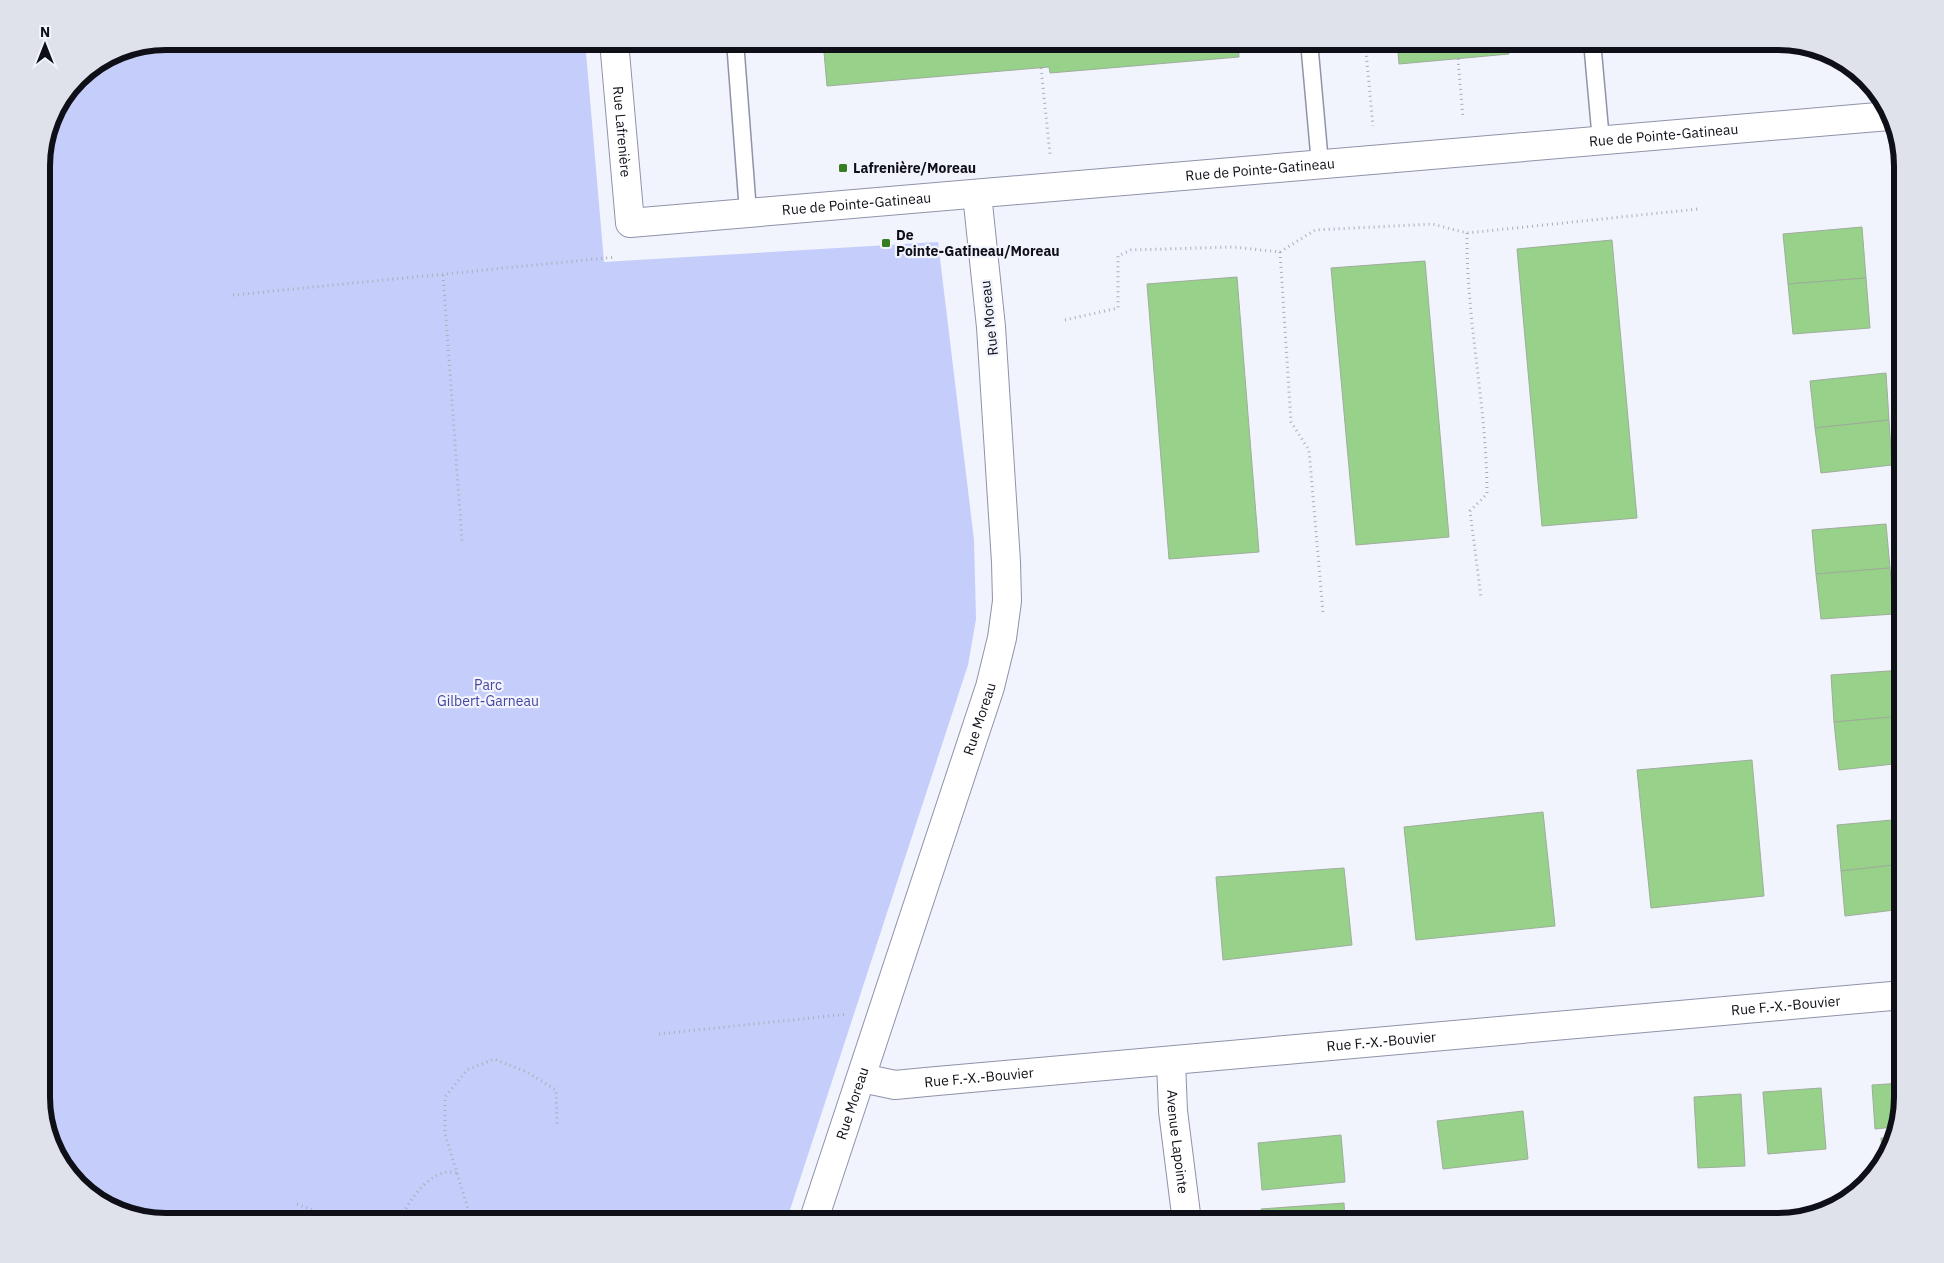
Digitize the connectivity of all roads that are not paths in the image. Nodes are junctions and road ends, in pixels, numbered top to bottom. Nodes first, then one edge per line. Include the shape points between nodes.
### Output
1 (615, 50) edge
2 (736, 50) edge
3 (1310, 50) edge
4 (1593, 50) edge
5 (1882, 117) edge
6 (1601, 140) junction
7 (1320, 164) junction
8 (977, 194) junction
9 (748, 212) junction
10 (630, 223) joint
11 (1894, 996) edge
12 (1171, 1062) junction
13 (862, 1078) junction
14 (816, 1213) edge
15 (1186, 1213) edge

1 - 10 street, Rue Lafrenière
2 - 9 lane
3 - 7 lane
4 - 6 lane
5 - 6 street, Rue de Pointe-Gatineau
6 - 7 street, Rue de Pointe-Gatineau
7 - 8 street, Rue de Pointe-Gatineau
8 - 9 street, Rue de Pointe-Gatineau
8 - 13 street, Rue Moreau via 991,326 1007,601 990,687
9 - 10 street, Rue de Pointe-Gatineau
11 - 12 street, Rue F.-X.-Bouvier
12 - 13 street, Rue F.-X.-Bouvier via 895,1085
12 - 15 street, Avenue Lapointe via 1173,1112
13 - 14 street, Rue Moreau

